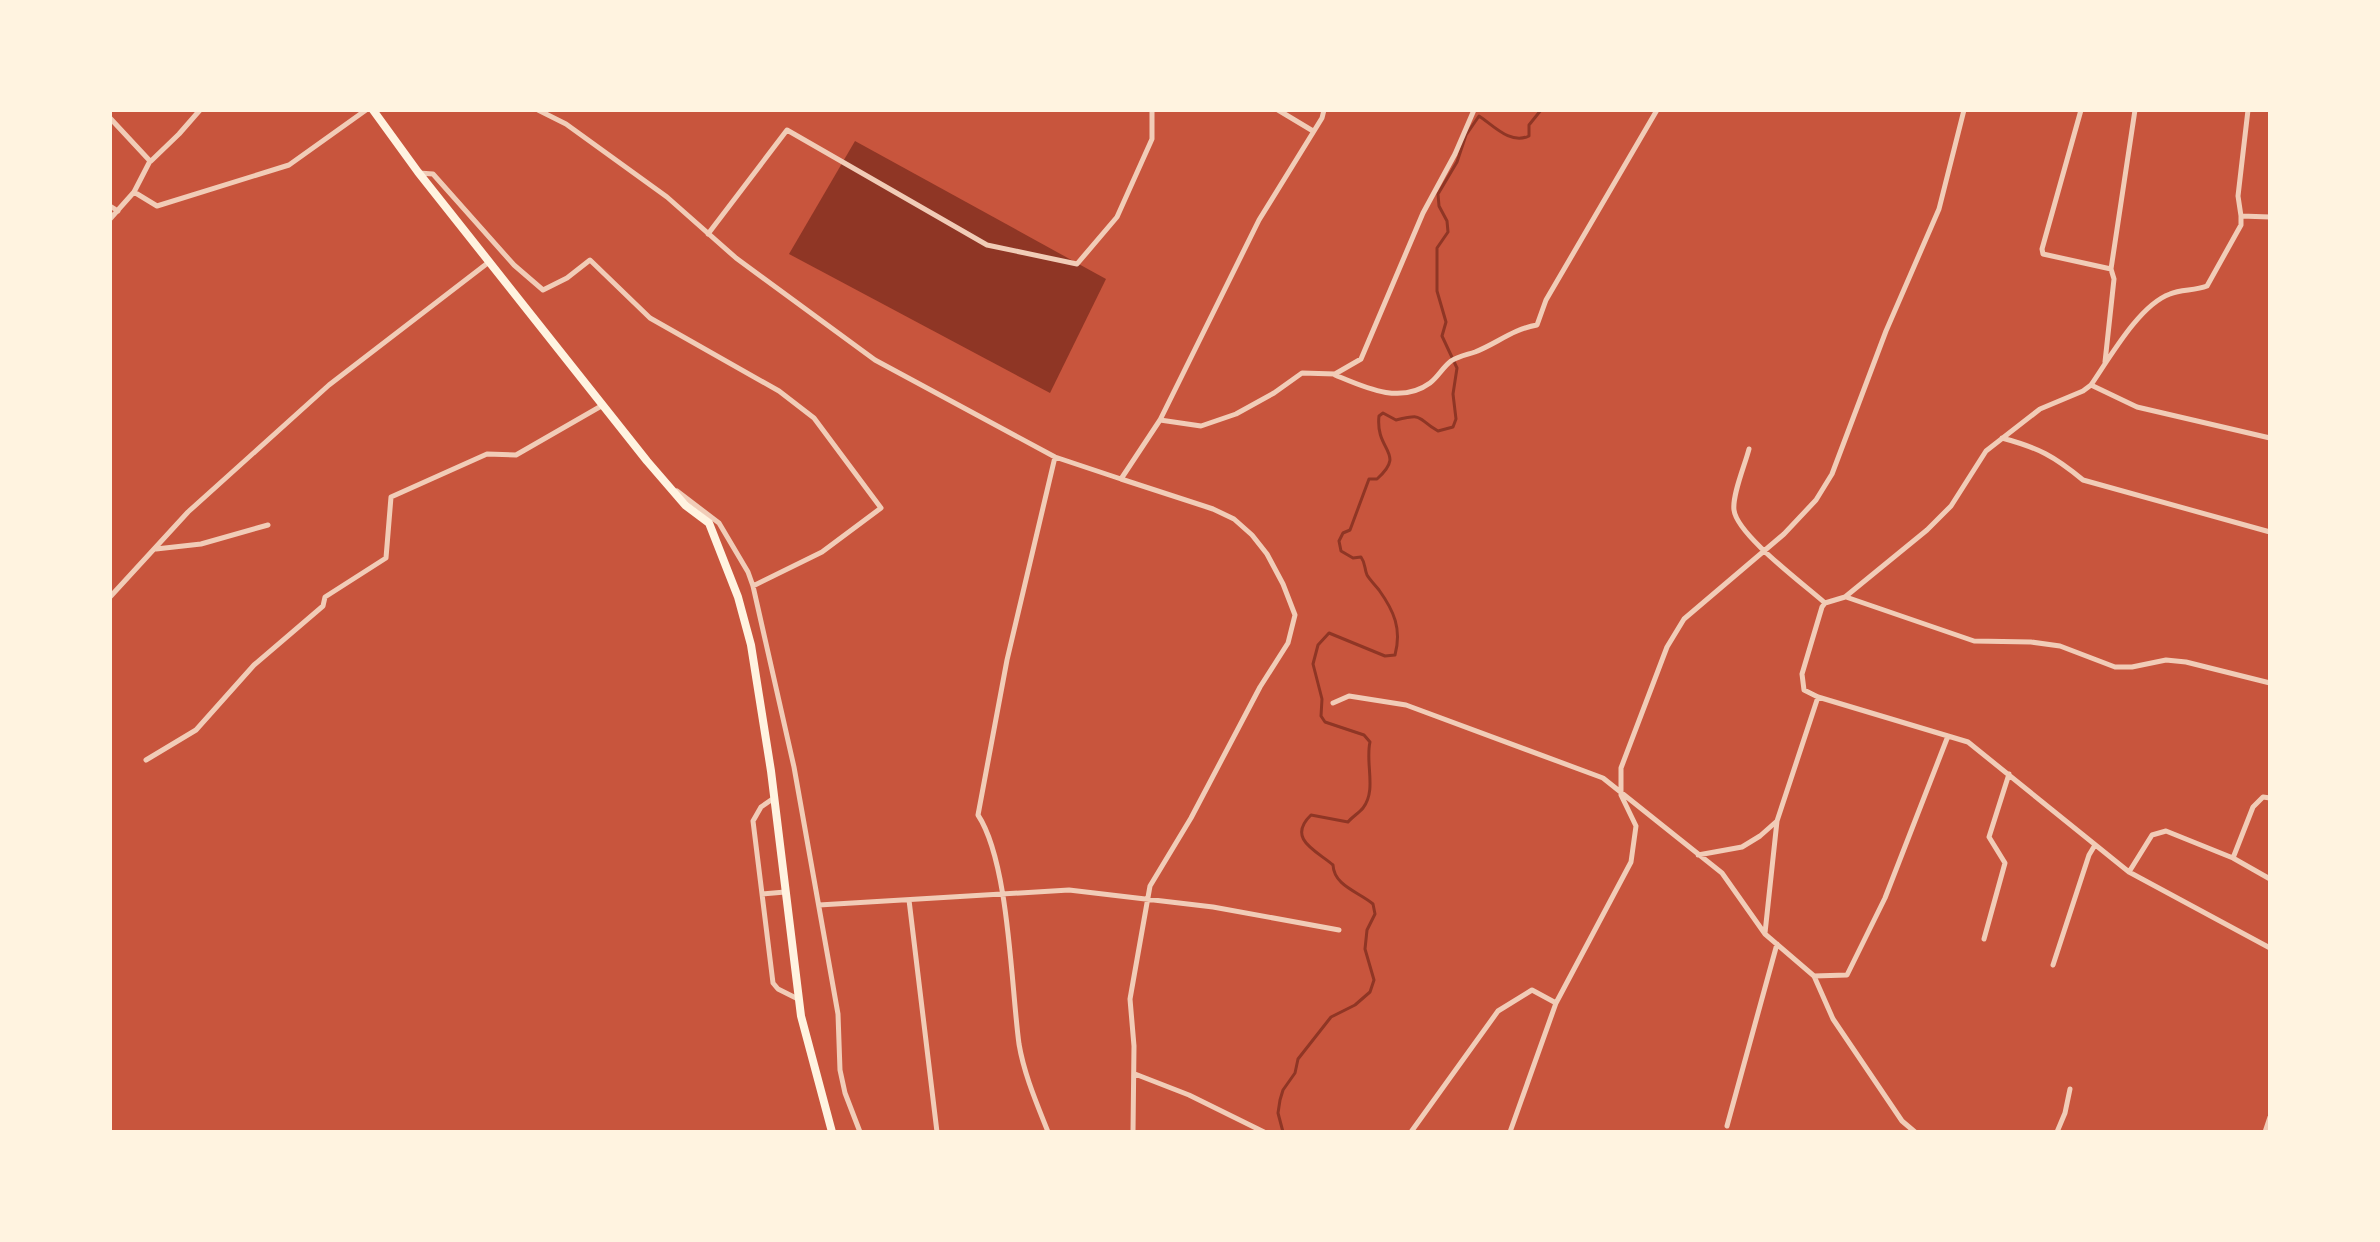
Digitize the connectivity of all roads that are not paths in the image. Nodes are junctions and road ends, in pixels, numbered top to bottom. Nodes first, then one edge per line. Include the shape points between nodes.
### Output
1 (200, 110) edge
2 (373, 110) edge
3 (538, 110) edge
4 (1152, 110) edge
5 (1278, 110) edge
6 (1324, 110) edge
7 (1474, 110) edge
8 (1657, 110) edge
9 (1964, 110) edge
10 (2081, 110) edge
11 (2135, 110) edge
12 (2248, 110) edge
13 (363, 111) edge
14 (110, 118) edge
15 (1313, 131) junction
16 (150, 161) junction
17 (418, 172) junction
18 (134, 192) junction
19 (110, 206) edge
20 (118, 211) junction
21 (2241, 216) junction
22 (2270, 217) edge
23 (110, 219) edge
24 (708, 234) junction
25 (490, 262) junction
26 (2111, 269) junction
27 (2105, 364) junction
28 (1335, 374) junction
29 (2091, 385) junction
30 (603, 405) junction
31 (1160, 420) junction
32 (2001, 438) junction
33 (2270, 438) edge
34 (1749, 449) dead end
35 (1055, 457) junction
36 (1121, 479) junction
37 (666, 483) junction
38 (268, 525) dead end
39 (2270, 532) edge
40 (154, 549) junction
41 (1764, 551) junction
42 (753, 586) junction
43 (110, 597) edge
44 (1845, 597) junction
45 (1825, 603) junction
46 (2270, 683) edge
47 (1818, 697) junction
48 (1333, 703) dead end
49 (1948, 736) junction
50 (146, 760) dead end
51 (2009, 774) junction
52 (1621, 795) junction
53 (774, 797) junction
54 (2270, 798) edge
55 (1777, 821) junction
56 (2095, 845) junction
57 (1698, 855) junction
58 (2233, 858) junction
59 (2129, 872) junction
60 (2270, 879) edge
61 (788, 891) junction
62 (762, 894) junction
63 (1002, 895) junction
64 (1149, 898) junction
65 (909, 900) junction
66 (819, 905) junction
67 (1339, 930) dead end
68 (1765, 934) junction
69 (1984, 939) dead end
70 (1777, 944) junction
71 (2270, 948) edge
72 (2053, 965) dead end
73 (1814, 976) junction
74 (800, 1000) junction
75 (1556, 1003) junction
76 (1135, 1074) junction
77 (2070, 1089) dead end
78 (2270, 1117) edge
79 (1727, 1126) dead end
80 (832, 1132) edge
81 (860, 1132) edge
82 (937, 1132) edge
83 (1048, 1132) edge
84 (1133, 1132) edge
85 (1264, 1132) edge
86 (1411, 1132) edge
87 (1510, 1132) edge
88 (1915, 1132) edge
89 (2057, 1132) edge
90 (2265, 1132) edge

1 - 16 street
2 - 17 main road
3 - 24 street via 566,124 667,197
4 - 24 street via 1152,139 1117,217 1077,264 987,245 787,130
5 - 15 street
6 - 15 street
7 - 28 street via 1361,359
8 - 28 street via 1553,287 1537,325 1460,356 1427,385 1387,394
9 - 41 street via 1939,209 1832,474 1816,500
10 - 26 street via 2042,249 2043,254
11 - 26 street
12 - 21 street via 2238,196
13 - 18 street via 289,165 157,206
14 - 16 street
15 - 31 street via 1259,220
16 - 18 street
17 - 25 main road
17 - 42 street via 433,174 543,290 590,260 650,318 779,391 814,418 881,508 822,552
18 - 20 street
19 - 20 street
20 - 23 street
21 - 22 street
21 - 27 street via 2207,286 2171,293 2153,303
24 - 35 street via 875,360
25 - 30 main road
25 - 40 street via 329,385
26 - 27 street
27 - 29 street
28 - 31 street via 1302,373 1236,414 1201,426
29 - 32 street via 2040,409
29 - 33 street via 2137,407
30 - 37 main road
30 - 50 street via 516,455 487,454 391,497 386,558 325,597 323,606 254,665 196,730
31 - 36 street
32 - 39 street via 2034,446 2083,480
32 - 44 street via 1986,451 1951,506
34 - 41 street via 1733,506
35 - 36 street
35 - 63 street via 980,796 978,815 988,830
36 - 64 street via 1234,519 1267,554 1295,615 1288,643 1150,886
37 - 42 street via 719,523
37 - 53 main road via 709,523 738,597 751,645
38 - 40 street via 201,544
40 - 43 street
41 - 45 street
41 - 52 street via 1673,633 1621,768
42 - 66 street
44 - 45 street
44 - 46 street via 1974,641 2060,646 2115,667 2186,662
45 - 47 street via 1802,674 1804,690
47 - 49 street
47 - 55 street
48 - 52 street via 1349,696 1406,705 1603,778
49 - 51 street via 1968,742
49 - 73 street via 1885,898 1847,975
51 - 56 street
51 - 69 street via 1989,837 2005,863
52 - 57 street
52 - 75 street via 1636,826 1631,862
53 - 61 main road
53 - 62 street via 753,821
54 - 58 street via 2263,797 2253,807
55 - 57 street via 1742,847
55 - 68 street
56 - 59 street
56 - 72 street
57 - 68 street via 1722,873
58 - 59 street via 2166,831 2152,835
58 - 60 street
59 - 71 street
61 - 62 street
61 - 74 main road
62 - 74 street via 773,983
63 - 64 street via 1069,890
63 - 65 street
63 - 83 street via 1020,1049
64 - 67 street
64 - 76 street via 1130,999
65 - 66 street
65 - 82 street
66 - 81 street via 838,1014 840,1070
68 - 70 street
70 - 73 street
70 - 79 street
73 - 88 street via 1833,1019 1902,1121
74 - 80 main road
75 - 86 street via 1532,990 1498,1011
75 - 87 street
76 - 84 street
76 - 85 street
77 - 89 street
78 - 90 street

